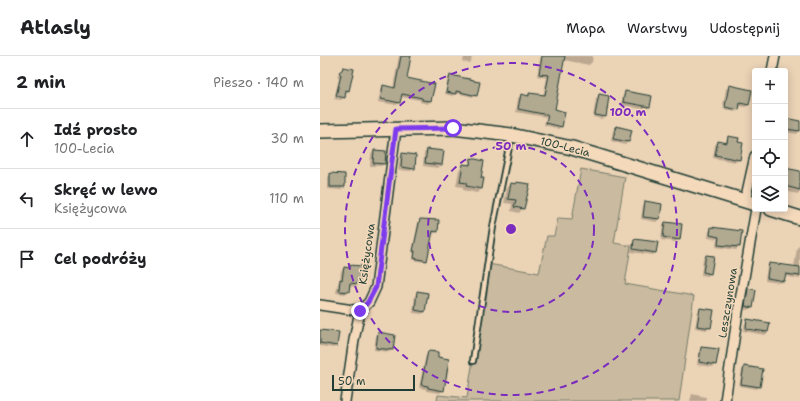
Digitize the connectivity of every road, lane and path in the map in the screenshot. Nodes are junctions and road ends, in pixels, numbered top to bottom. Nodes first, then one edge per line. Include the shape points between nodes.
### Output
1 (775, 56) edge
2 (773, 68) edge
3 (396, 129) junction
4 (320, 131) edge
5 (511, 135) junction
6 (753, 176) edge
7 (750, 202) edge
8 (755, 212) edge
9 (781, 212) edge
10 (800, 218) edge
11 (320, 306) edge
12 (360, 311) junction
13 (473, 361) dead end
14 (345, 401) edge
15 (725, 401) edge

1 - 2 street
3 - 4 street, 100-Lecia
3 - 5 street, 100-Lecia via 453,128
3 - 12 street, Księżycowa via 376,287
5 - 7 street, 100-Lecia via 572,148
5 - 13 lane
6 - 7 street
8 - 15 street, Leszczynowa
9 - 10 street
11 - 12 street
12 - 14 street, Księżycowa

